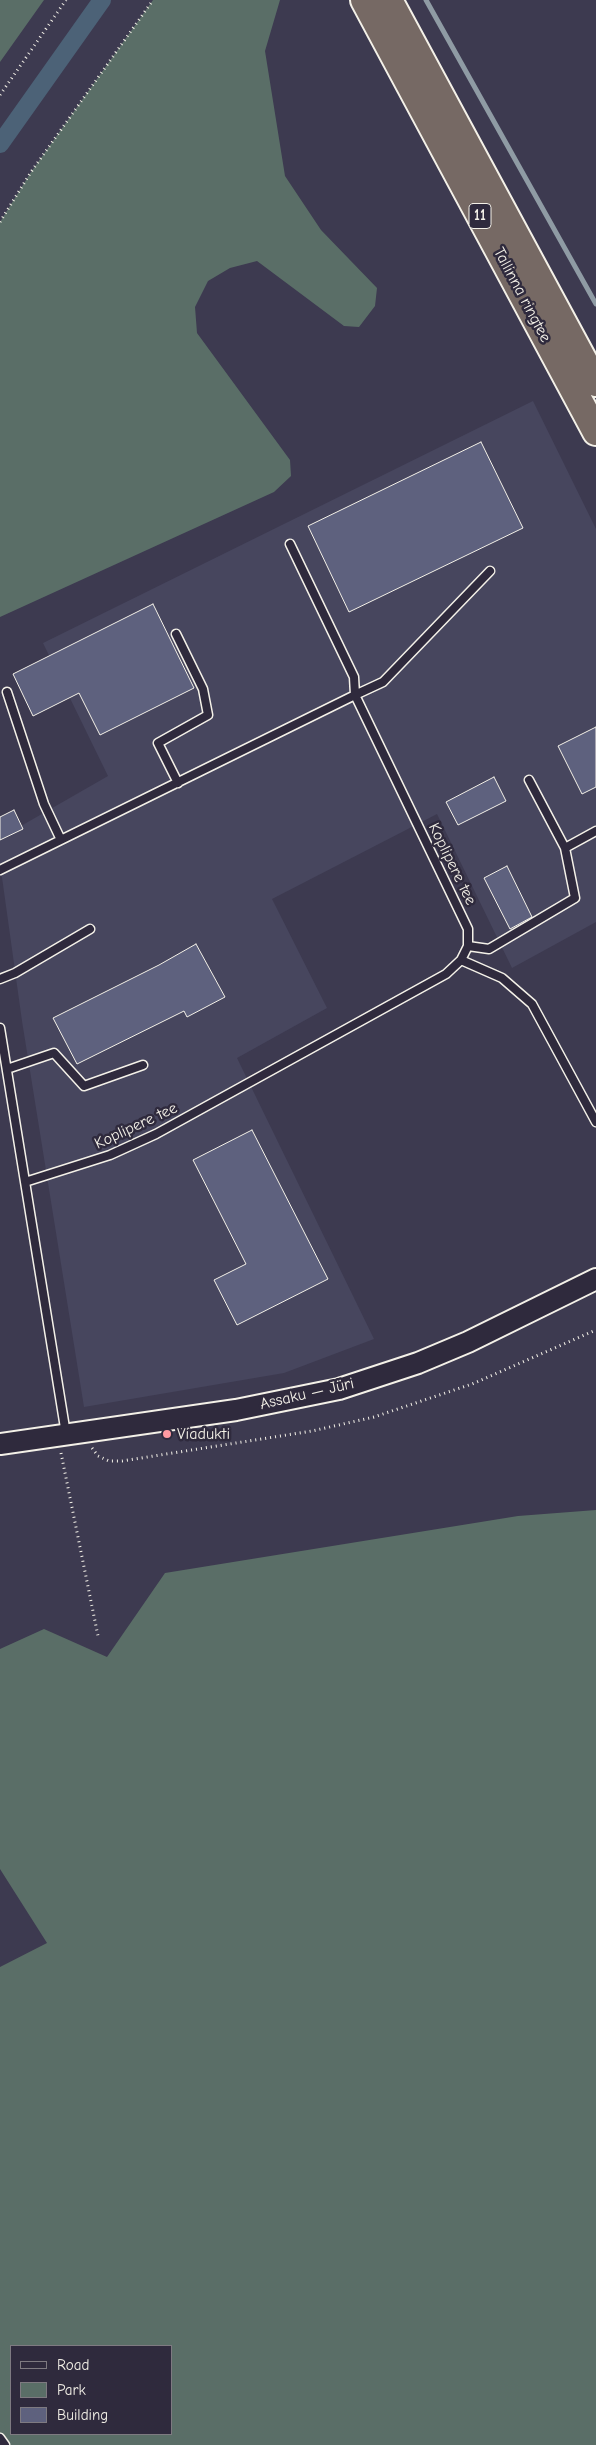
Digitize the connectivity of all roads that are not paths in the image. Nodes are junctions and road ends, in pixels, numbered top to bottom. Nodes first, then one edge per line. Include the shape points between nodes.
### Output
1 (364, 0) edge
2 (389, 0) edge
3 (527, 254) junction
4 (596, 356) edge
5 (596, 383) edge
6 (593, 421) edge
7 (290, 544) dead end
8 (490, 571) dead end
9 (176, 634) dead end
10 (8, 692) dead end
11 (355, 695) junction
12 (529, 780) dead end
13 (178, 783) junction
14 (596, 831) edge
15 (61, 840) junction
16 (565, 848) junction
17 (0, 870) edge
18 (90, 929) dead end
19 (468, 946) junction
20 (461, 960) junction
21 (0, 978) edge
22 (0, 1028) edge
23 (143, 1065) dead end
24 (7, 1069) junction
25 (596, 1122) edge
26 (25, 1182) junction
27 (596, 1279) edge
28 (69, 1434) junction
29 (0, 1444) edge
30 (0, 2438) edge
31 (5, 2445) edge

1 - 6 highway, Tallinna ringtee / 11
2 - 3 highway, Tallinna ringtee / 11
3 - 4 highway
3 - 5 highway, Tallinna ringtee / 11
7 - 11 lane, Koplipere tee via 354,677
8 - 11 lane via 383,682
9 - 13 lane via 202,689 208,715 158,743
10 - 15 lane via 44,804
11 - 13 lane
11 - 19 lane, Koplipere tee via 468,929
12 - 16 lane
13 - 15 lane
14 - 16 lane
15 - 17 lane
16 - 19 lane via 575,898 489,949
18 - 21 lane via 16,973
19 - 20 lane, Koplipere tee
20 - 25 lane via 502,978 532,1004
20 - 26 lane, Koplipere tee via 446,974 156,1134 110,1155
22 - 24 lane
23 - 24 lane via 84,1086 54,1053
24 - 26 lane
26 - 28 lane
27 - 28 street, Assaku — Jüri via 468,1342 418,1363 339,1389 236,1410
28 - 29 street, Assaku — Jüri
30 - 31 lane

